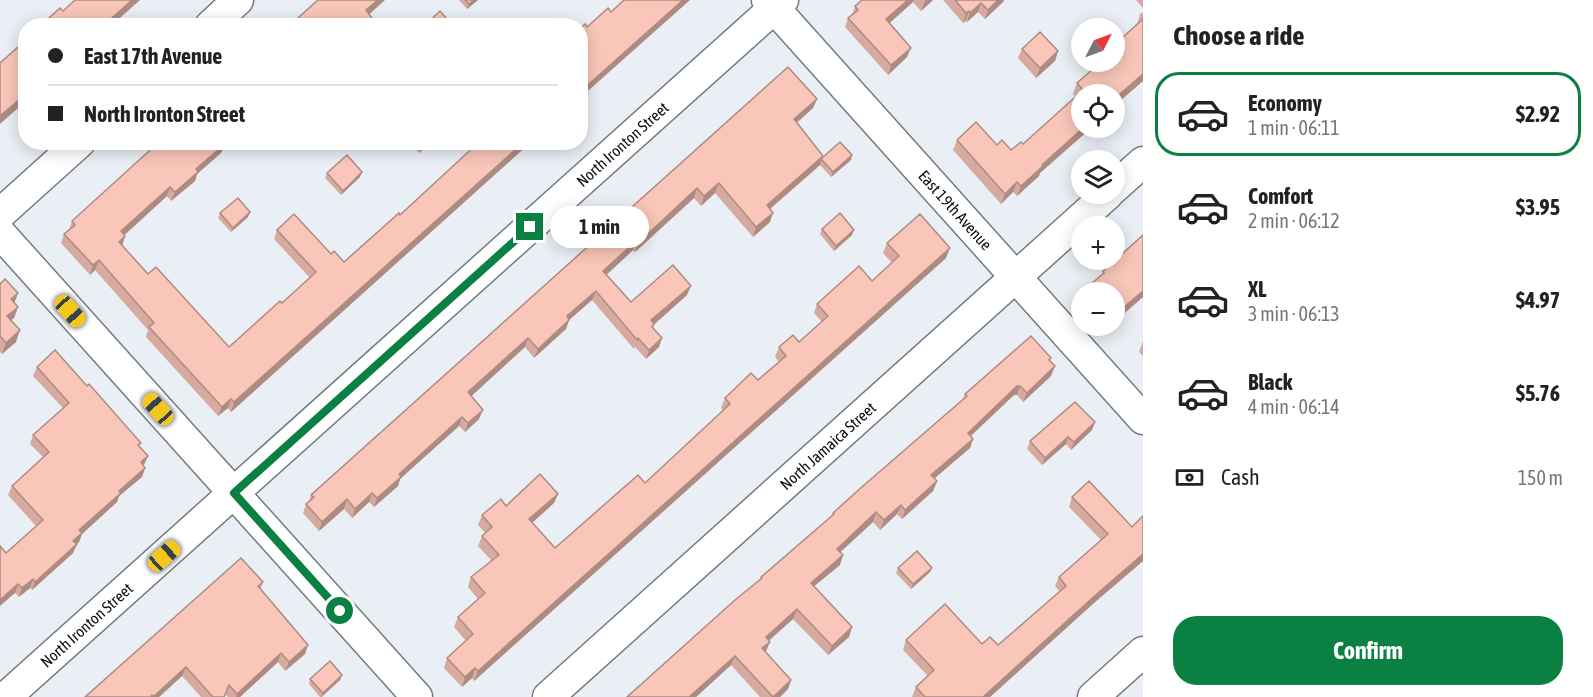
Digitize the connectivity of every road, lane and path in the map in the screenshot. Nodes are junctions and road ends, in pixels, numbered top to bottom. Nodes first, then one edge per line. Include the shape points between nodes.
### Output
1 (238, 0) edge
2 (775, 3) edge
3 (219, 18) edge
4 (71, 150) edge
5 (1143, 162) edge
6 (1125, 178) edge
7 (1097, 204) edge
8 (0, 214) edge
9 (0, 233) edge
10 (1015, 277) junction
11 (1143, 419) edge
12 (234, 493) junction
13 (1143, 652) edge
14 (6, 697) edge
15 (417, 697) edge
16 (548, 697) edge
17 (1093, 697) edge

1 - 3 street
2 - 10 street, East 19th Avenue
2 - 12 street, North Ironton Street
4 - 8 street
5 - 6 street
7 - 10 street, North Jamaica Street
9 - 12 street
10 - 11 street, East 19th Avenue
10 - 16 street, North Jamaica Street
12 - 14 street, North Ironton Street
12 - 15 street
13 - 17 street

